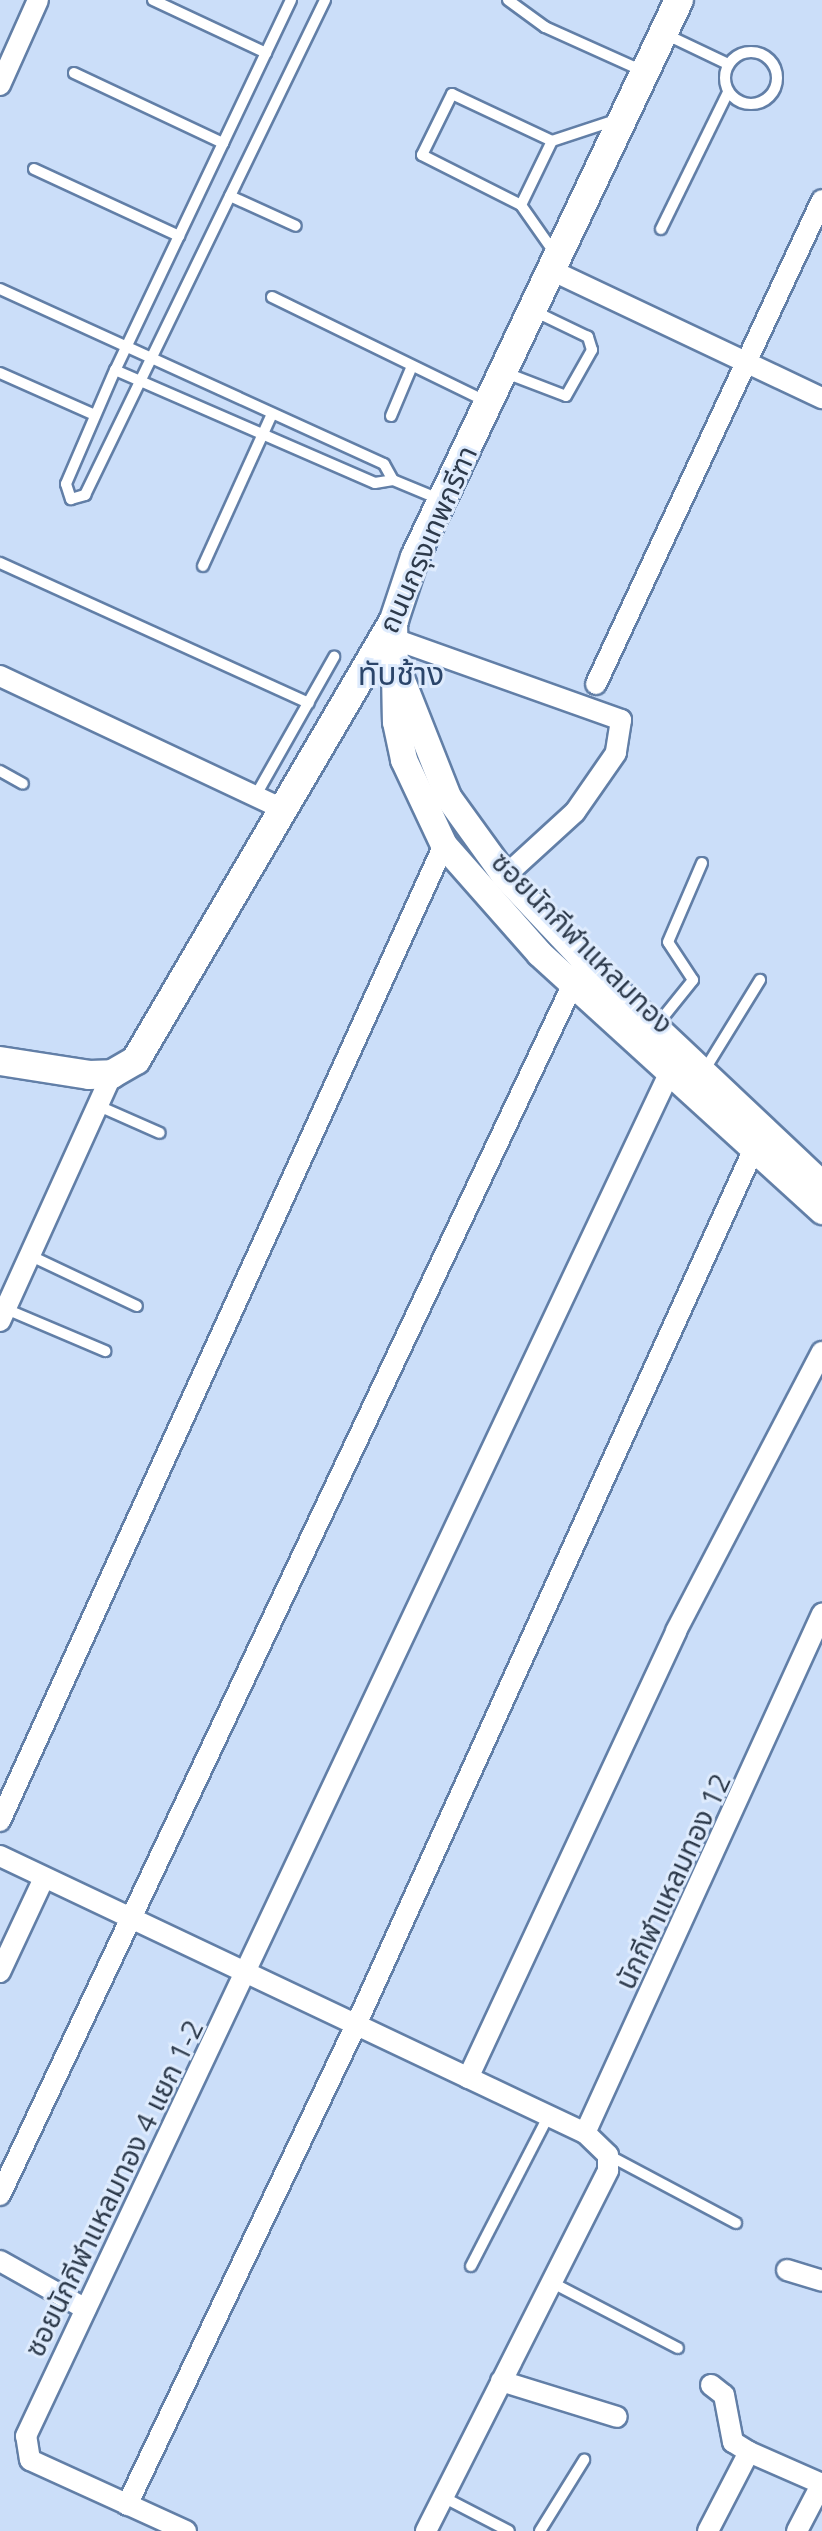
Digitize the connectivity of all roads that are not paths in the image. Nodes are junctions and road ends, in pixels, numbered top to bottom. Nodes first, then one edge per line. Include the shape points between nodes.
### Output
1 (38, 0) edge
2 (153, 0) edge
3 (291, 0) edge
4 (325, 0) edge
5 (508, 0) edge
6 (679, 0) edge
7 (663, 33) junction
8 (266, 53) junction
9 (728, 64) junction
10 (645, 72) junction
11 (74, 73) dead end
12 (0, 85) edge
13 (728, 92) junction
14 (623, 118) junction
15 (552, 141) junction
16 (223, 143) junction
17 (34, 169) dead end
18 (230, 196) junction
19 (822, 200) edge
20 (521, 205) junction
21 (296, 226) dead end
22 (661, 229) dead end
23 (179, 236) junction
24 (554, 263) junction
25 (0, 289) edge
26 (272, 297) dead end
27 (532, 311) junction
28 (125, 349) junction
29 (150, 361) junction
30 (748, 362) junction
31 (412, 366) junction
32 (115, 370) junction
33 (504, 372) junction
34 (0, 373) edge
35 (140, 381) junction
36 (821, 395) edge
37 (489, 402) junction
38 (272, 414) junction
39 (95, 415) junction
40 (391, 416) dead end
41 (263, 437) junction
42 (393, 480) junction
43 (441, 500) junction
44 (0, 563) edge
45 (203, 566) dead end
46 (394, 641) junction
47 (334, 657) dead end
48 (0, 676) edge
49 (596, 684) dead end
50 (309, 703) junction
51 (0, 771) edge
52 (23, 784) dead end
53 (256, 795) junction
54 (283, 809) junction
55 (444, 845) junction
56 (702, 863) dead end
57 (505, 876) junction
58 (578, 972) junction
59 (760, 980) dead end
60 (655, 1027) junction
61 (0, 1061) edge
62 (704, 1071) junction
63 (670, 1072) junction
64 (112, 1074) junction
65 (101, 1107) junction
66 (160, 1133) dead end
67 (753, 1151) junction
68 (822, 1184) edge
69 (822, 1211) edge
70 (31, 1256) junction
71 (137, 1306) dead end
72 (3, 1315) edge
73 (105, 1351) dead end
74 (822, 1352) edge
75 (822, 1614) edge
76 (0, 1821) edge
77 (0, 1856) edge
78 (43, 1880) junction
79 (131, 1920) junction
80 (0, 1972) edge
81 (247, 1974) junction
82 (355, 2027) junction
83 (468, 2078) junction
84 (549, 2115) junction
85 (585, 2133) junction
86 (608, 2155) junction
87 (0, 2195) edge
88 (736, 2223) dead end
89 (0, 2261) edge
90 (471, 2266) dead end
91 (787, 2270) dead end
92 (822, 2281) edge
93 (551, 2282) junction
94 (86, 2309) junction
95 (678, 2348) dead end
96 (501, 2381) junction
97 (711, 2385) dead end
98 (617, 2417) dead end
99 (749, 2452) junction
100 (584, 2460) dead end
101 (821, 2486) edge
102 (443, 2497) junction
103 (127, 2505) junction
104 (186, 2531) edge
105 (426, 2531) edge
106 (509, 2531) edge
107 (540, 2531) edge
108 (708, 2531) edge
109 (797, 2531) edge

1 - 12 street
2 - 8 lane
3 - 8 lane
4 - 18 lane
5 - 10 lane via 545,27
6 - 7 main road, ถนนกรุงเทพกรีฑา
7 - 9 lane
7 - 10 main road, ถนนกรุงเทพกรีฑา
8 - 16 lane
9 - 13 lane
9 - 13 lane via 743,52 760,53 773,63 777,79 770,96 754,104
10 - 14 main road, ถนนกรุงเทพกรีฑา
11 - 16 lane
13 - 22 lane
14 - 15 lane
14 - 24 main road, ถนนกรุงเทพกรีฑา
15 - 20 lane
15 - 20 lane via 452,94 422,155
16 - 23 lane
17 - 23 lane
18 - 21 lane
18 - 29 lane
19 - 30 street
20 - 24 lane
23 - 28 lane
24 - 27 main road, ถนนกรุงเทพกรีฑา
24 - 30 street
25 - 28 lane
26 - 31 lane
27 - 33 main road, ถนนกรุงเทพกรีฑา
27 - 33 lane via 588,337 592,350 566,396
28 - 29 lane
28 - 32 lane
29 - 35 lane
29 - 38 lane
30 - 36 street
30 - 49 street
31 - 37 lane
31 - 40 lane
32 - 35 lane
32 - 39 lane
33 - 37 main road, ถนนกรุงเทพกรีฑา
34 - 39 lane
35 - 39 lane via 85,495 71,499 66,484
35 - 41 lane
37 - 43 main road, ถนนกรุงเทพกรีฑา
38 - 41 lane
38 - 42 lane via 384,464
41 - 42 lane via 375,483
41 - 45 lane
42 - 43 lane
43 - 46 main road, ถนนกรุงเทพกรีฑา
44 - 50 lane
46 - 54 main road, ถนนกรุงเทพกรีฑา
46 - 55 street, ซอยนักกีฬาแหลมทอง via 404,760
46 - 57 street, ซอยนักกีฬาแหลมทอง via 448,797
46 - 57 street via 621,720 616,753 575,812
47 - 50 lane
48 - 53 street
50 - 53 lane
51 - 52 lane
53 - 54 street
54 - 64 main road, ถนนกรุงเทพกรีฑา via 136,1060
55 - 58 street, ซอยนักกีฬาแหลมทอง via 511,925
55 - 76 street
56 - 60 lane via 668,942 693,980
57 - 58 street, ซอยนักกีฬาแหลมทอง
58 - 60 street, ซอยนักกีฬาแหลมทอง
58 - 63 street, ซอยนักกีฬาแหลมทอง
58 - 79 street
59 - 62 lane
60 - 62 street, ซอยนักกีฬาแหลมทอง
61 - 64 main road
62 - 68 street, ซอยนักกีฬาแหลมทอง
63 - 67 street, ซอยนักกีฬาแหลมทอง
63 - 81 street, ซอยนักกีฬาแหลมทอง 4 แยก 1-2
64 - 65 street
65 - 66 lane
65 - 70 street
67 - 69 street, ซอยนักกีฬาแหลมทอง
67 - 82 street
70 - 71 lane
70 - 72 street
72 - 73 lane
74 - 83 street via 676,1631
75 - 85 street, นักกีฬาแหลมทอง 12
77 - 78 street
78 - 79 street
78 - 80 street
79 - 81 street
79 - 87 street
81 - 82 street
81 - 94 street, ซอยนักกีฬาแหลมทอง 4 แยก 1-2
82 - 83 street
82 - 103 street
83 - 84 street
84 - 85 street
84 - 90 lane
85 - 86 street
86 - 88 lane
86 - 93 street via 608,2170
89 - 94 street
91 - 92 street
93 - 95 lane
93 - 96 street
94 - 103 street, ซอยนักกีฬาแหลมทอง 4 แยก 1-2 via 24,2450 30,2460
96 - 98 street
96 - 102 street
97 - 99 street via 724,2395 733,2442
99 - 101 street
99 - 108 street
100 - 107 lane
101 - 109 street
102 - 105 street
102 - 106 lane
103 - 104 street

